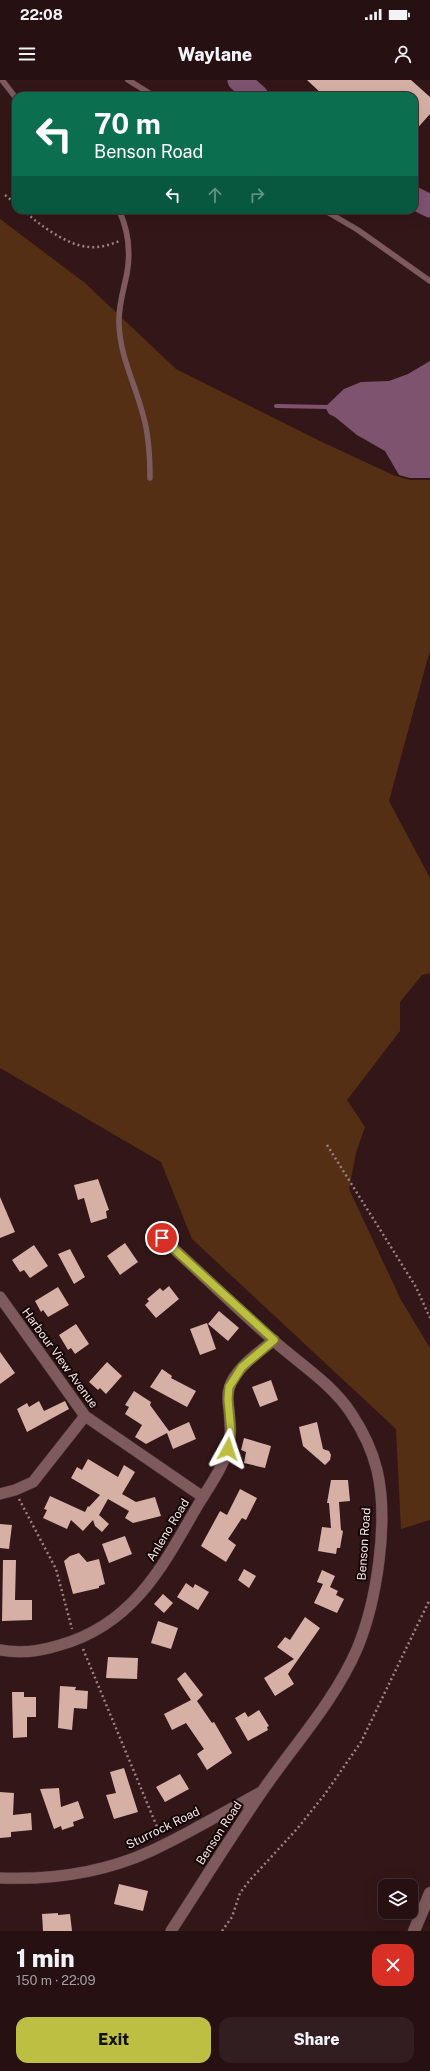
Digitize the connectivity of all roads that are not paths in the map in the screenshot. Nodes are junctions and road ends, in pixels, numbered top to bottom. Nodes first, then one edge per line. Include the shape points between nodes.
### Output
1 (2, 80) edge
2 (128, 80) edge
3 (148, 92) edge
4 (12, 93) edge
5 (120, 214) edge
6 (331, 214) edge
7 (430, 281) edge
8 (150, 478) dead end
9 (162, 1238) dead end
10 (0, 1297) edge
11 (274, 1340) junction
12 (85, 1416) junction
13 (0, 1494) edge
14 (203, 1497) junction
15 (0, 1650) edge
16 (261, 1792) junction
17 (0, 1878) edge
18 (430, 1893) edge
19 (171, 1931) edge
20 (414, 1931) edge

1 - 4 lane
2 - 3 lane
5 - 8 lane via 129,250 118,322 125,364 144,415
6 - 7 lane
9 - 11 street, Benson Road
10 - 12 street, Harbour View Avenue
11 - 14 street, Anleno Road via 242,1367 229,1387 231,1433 228,1449
11 - 16 street, Benson Road via 328,1386 350,1411 366,1439 377,1471 380,1541 377,1574 370,1606 356,1649 315,1719
12 - 13 street via 32,1482
12 - 14 street, Harbour View Avenue
14 - 15 street, Anleno Road via 154,1578 134,1603 107,1624 77,1640 33,1652
16 - 17 street, Sturrock Road via 151,1851 113,1865 75,1874 31,1879
16 - 19 street, Benson Road
18 - 20 street

